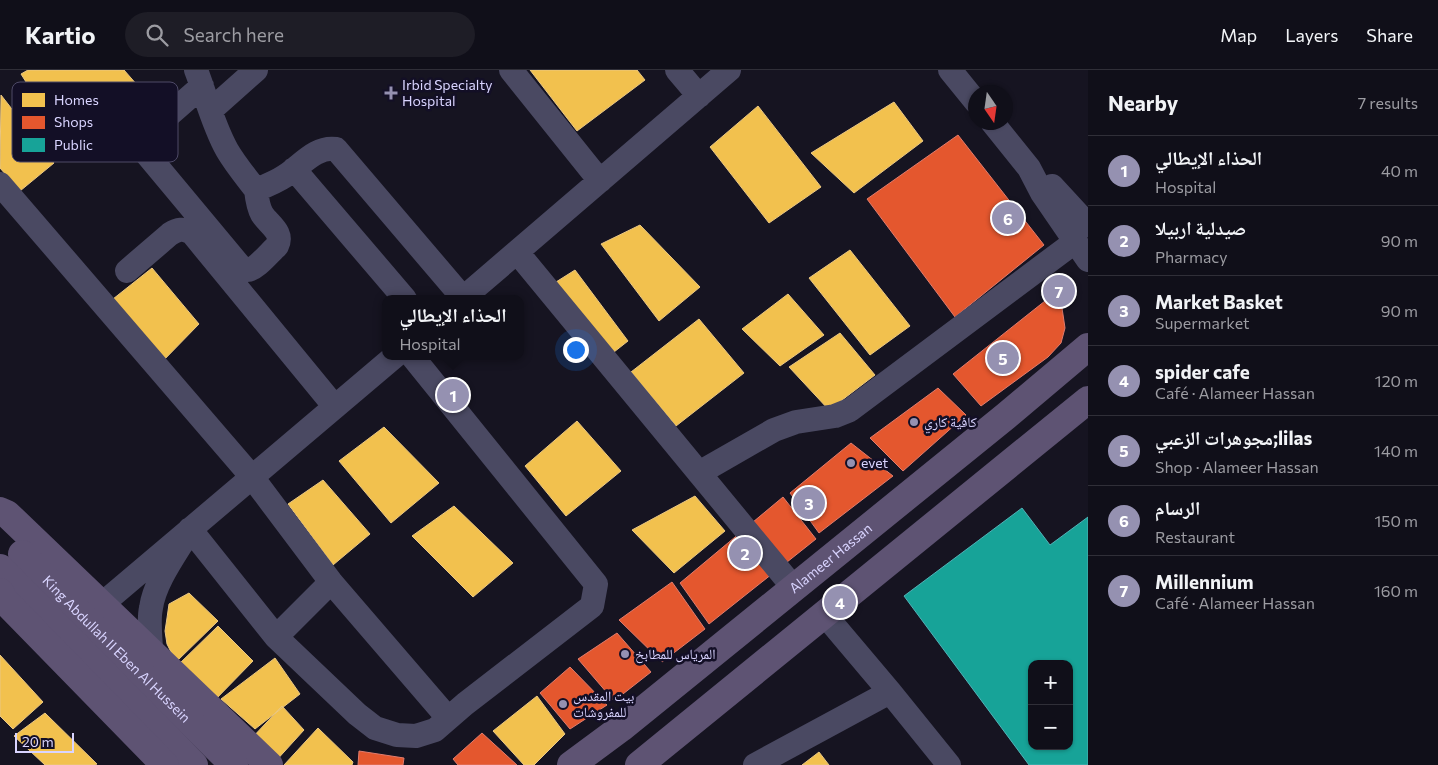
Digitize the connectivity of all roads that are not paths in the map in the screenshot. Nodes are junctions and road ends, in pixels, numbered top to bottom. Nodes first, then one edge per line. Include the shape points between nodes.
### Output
1 (256, 70) edge
2 (511, 70) edge
3 (677, 70) edge
4 (729, 70) edge
5 (950, 70) edge
6 (199, 78) edge
7 (968, 92) edge
8 (699, 96) junction
9 (178, 101) edge
10 (211, 110) junction
11 (998, 130) edge
12 (153, 162) edge
13 (294, 169) junction
14 (600, 181) junction
15 (0, 184) edge
16 (256, 190) junction
17 (1084, 242) edge
18 (517, 252) junction
19 (127, 271) dead end
20 (402, 295) edge
21 (459, 295) edge
22 (467, 295) edge
23 (1088, 347) edge
24 (390, 360) edge
25 (415, 360) edge
26 (1088, 400) edge
27 (335, 406) junction
28 (1088, 408) edge
29 (1063, 421) junction
30 (699, 473) junction
31 (252, 477) junction
32 (0, 510) edge
33 (190, 529) junction
34 (0, 531) edge
35 (0, 568) edge
36 (331, 582) junction
37 (794, 587) junction
38 (0, 592) edge
39 (100, 605) junction
40 (825, 615) junction
41 (276, 637) junction
42 (151, 652) junction
43 (890, 692) junction
44 (448, 718) junction
45 (165, 765) edge
46 (194, 765) edge
47 (234, 765) edge
48 (269, 765) edge
49 (571, 765) edge
50 (639, 765) edge
51 (755, 765) edge
52 (949, 765) edge

1 - 10 street
2 - 14 street
3 - 8 street
4 - 8 street
5 - 7 street
6 - 9 street
6 - 10 street
8 - 14 street
10 - 16 street via 226,149
11 - 17 street via 1029,168 1042,193
12 - 16 street via 244,270 256,267 279,241 278,232 259,208
13 - 16 street
13 - 20 street
13 - 21 street via 317,152 336,149
14 - 18 street
15 - 31 street
17 - 30 street via 850,410 774,430
18 - 22 street
18 - 30 street
19 - 27 street via 176,230 192,232
23 - 37 main road, Alameer Hassan
24 - 27 street
25 - 44 street via 596,584 592,606
26 - 29 main road
27 - 31 street
28 - 29 main road
29 - 40 main road
30 - 37 street
31 - 33 street
31 - 36 street
32 - 39 main road
33 - 39 street
33 - 41 street
33 - 42 street via 169,564 150,608
34 - 47 main road, King Abdullah II Eben Al Hussein
35 - 46 main road, King Abdullah II Eben Al Hussein
36 - 41 street
36 - 44 street
37 - 49 main road, Alameer Hassan
38 - 45 main road via 4,600
39 - 42 main road
40 - 43 street
40 - 50 main road
41 - 44 street via 376,728 397,735 416,736 435,730
42 - 48 main road
43 - 51 street
43 - 52 street

